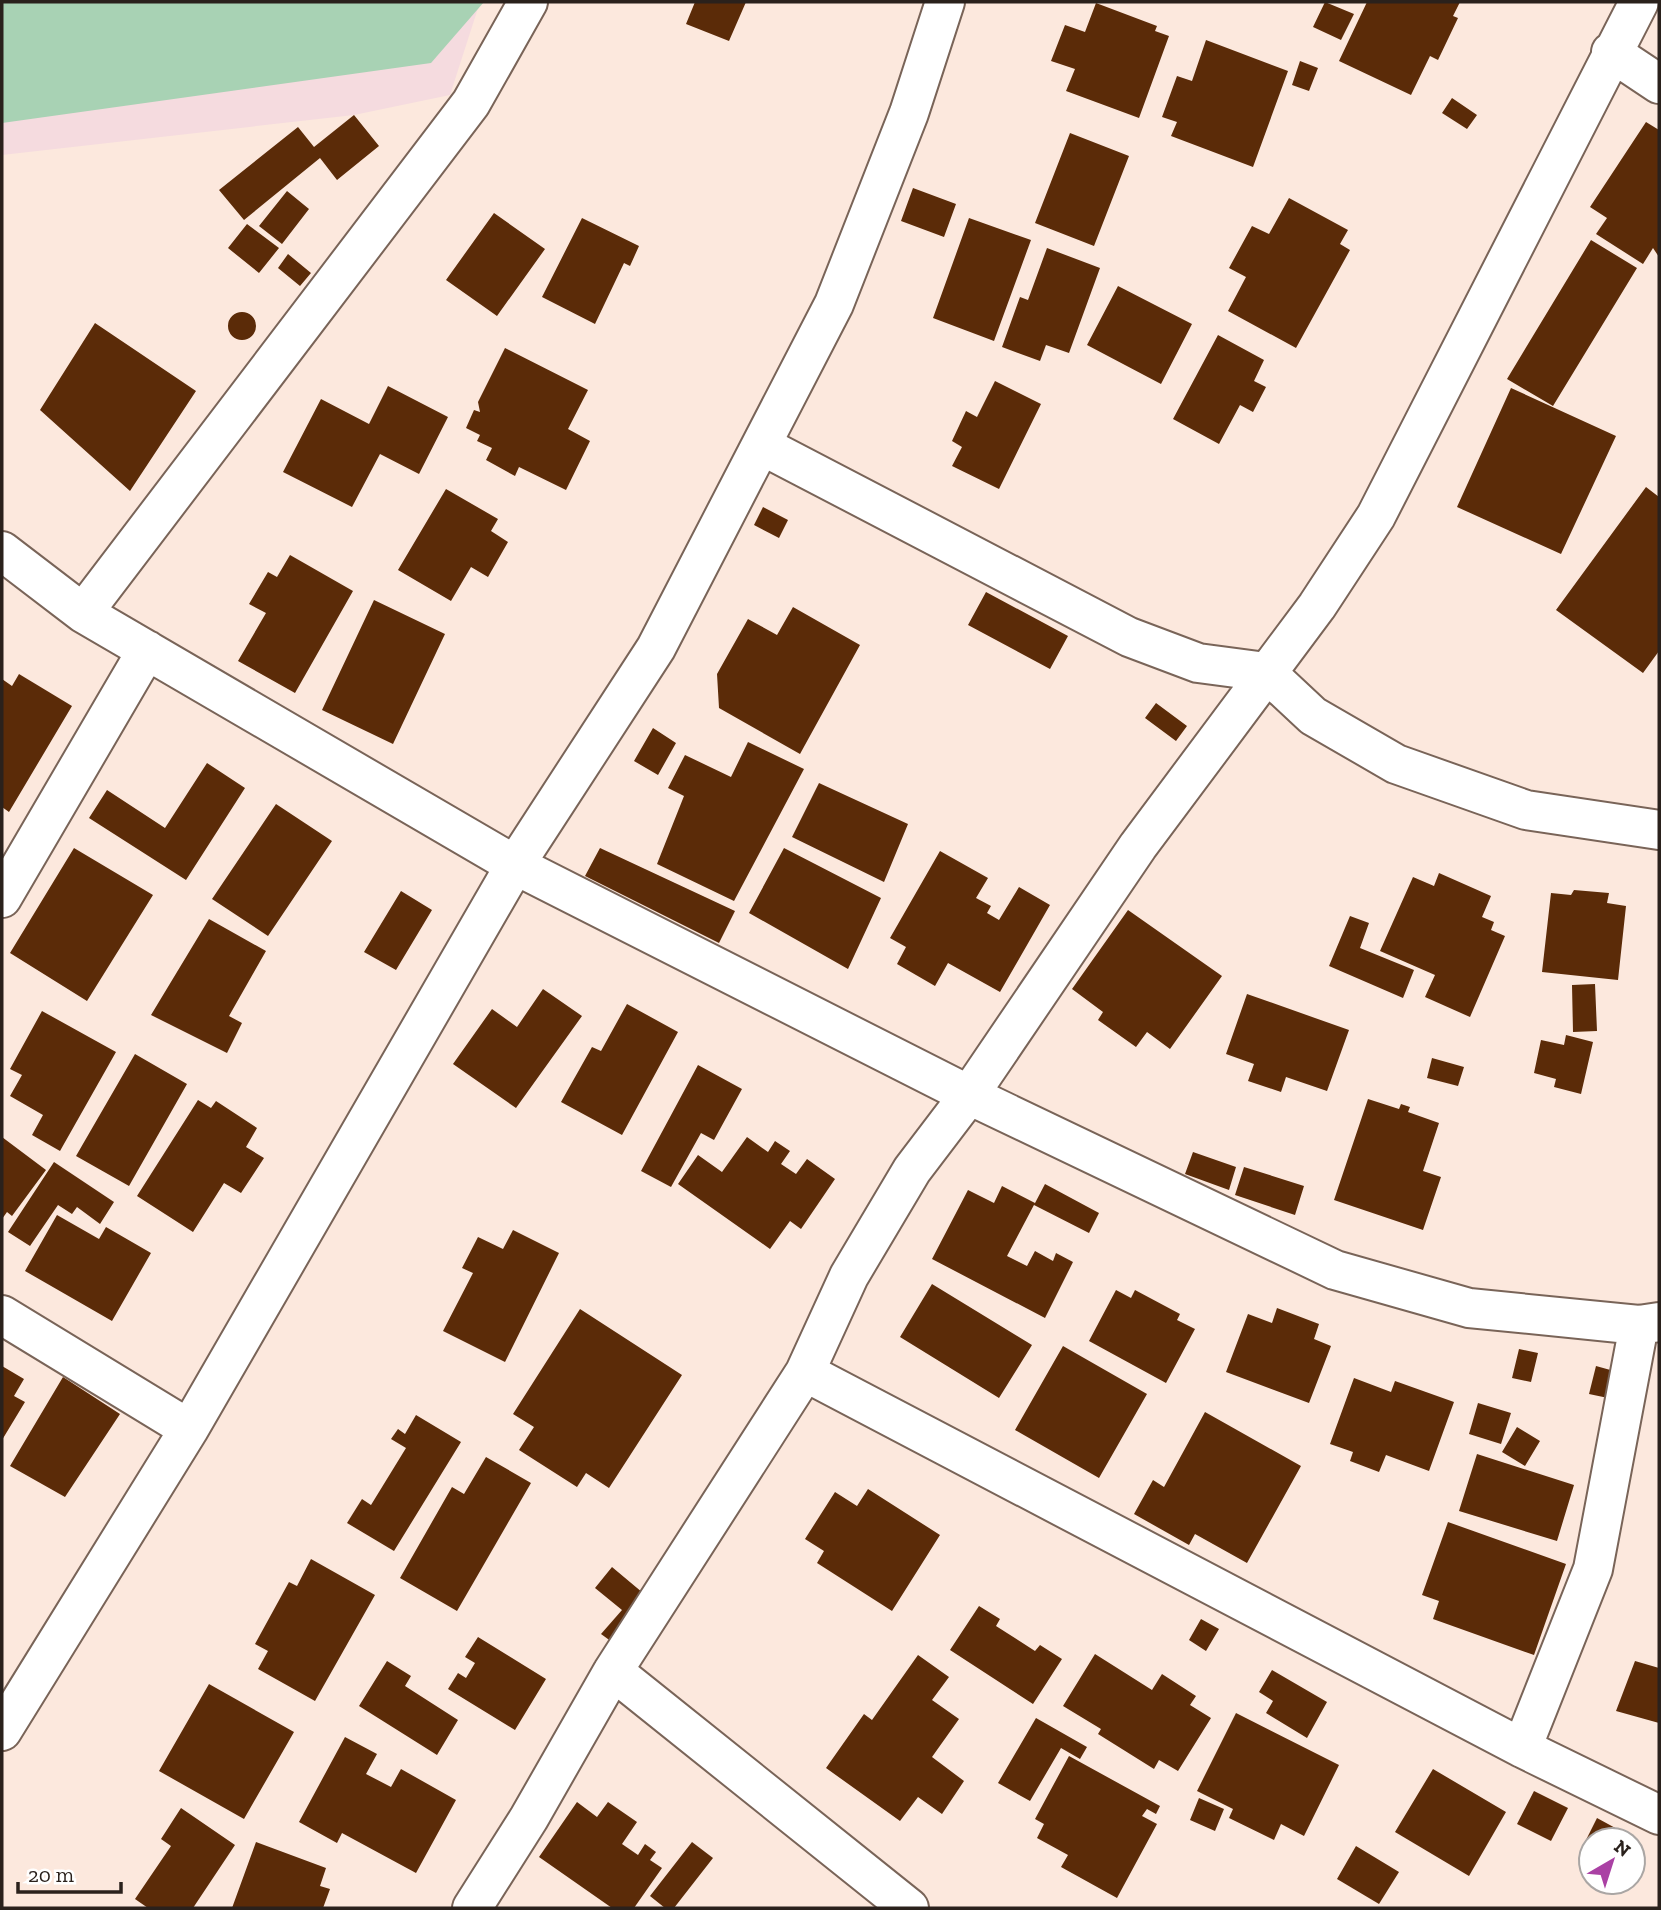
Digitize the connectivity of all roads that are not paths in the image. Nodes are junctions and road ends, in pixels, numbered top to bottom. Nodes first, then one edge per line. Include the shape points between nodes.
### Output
1 (528, 2) edge
2 (945, 2) edge
3 (1639, 2) edge
4 (1611, 52) junction
5 (1659, 84) edge
6 (763, 446) junction
7 (2, 551) edge
8 (83, 613) junction
9 (147, 650) junction
10 (1266, 672) junction
11 (1659, 830) edge
12 (515, 865) junction
13 (2, 898) edge
14 (969, 1095) junction
15 (2, 1315) edge
16 (1649, 1324) edge
17 (805, 1372) junction
18 (189, 1429) junction
19 (612, 1671) junction
20 (12, 1690) edge
21 (2, 1731) edge
22 (1522, 1748) junction
23 (1659, 1815) edge
24 (472, 1908) edge
25 (909, 1908) edge

1 - 8 street via 471,103
2 - 6 street via 909,113 834,304
3 - 4 street
4 - 5 street
4 - 10 street via 1376,516 1318,606
6 - 10 street via 1129,637 1198,663
6 - 12 street via 656,649
7 - 8 street
8 - 9 street
9 - 12 street
9 - 13 street
10 - 11 street via 1313,716 1396,764 1526,810
10 - 14 street via 1138,846
12 - 14 street
12 - 18 street
14 - 16 street via 1335,1270 1469,1308
14 - 17 street via 912,1170 849,1276
15 - 18 street
16 - 22 street via 1593,1569
17 - 19 street
17 - 22 street
18 - 20 street
19 - 24 street
19 - 25 street
20 - 21 street
22 - 23 street

